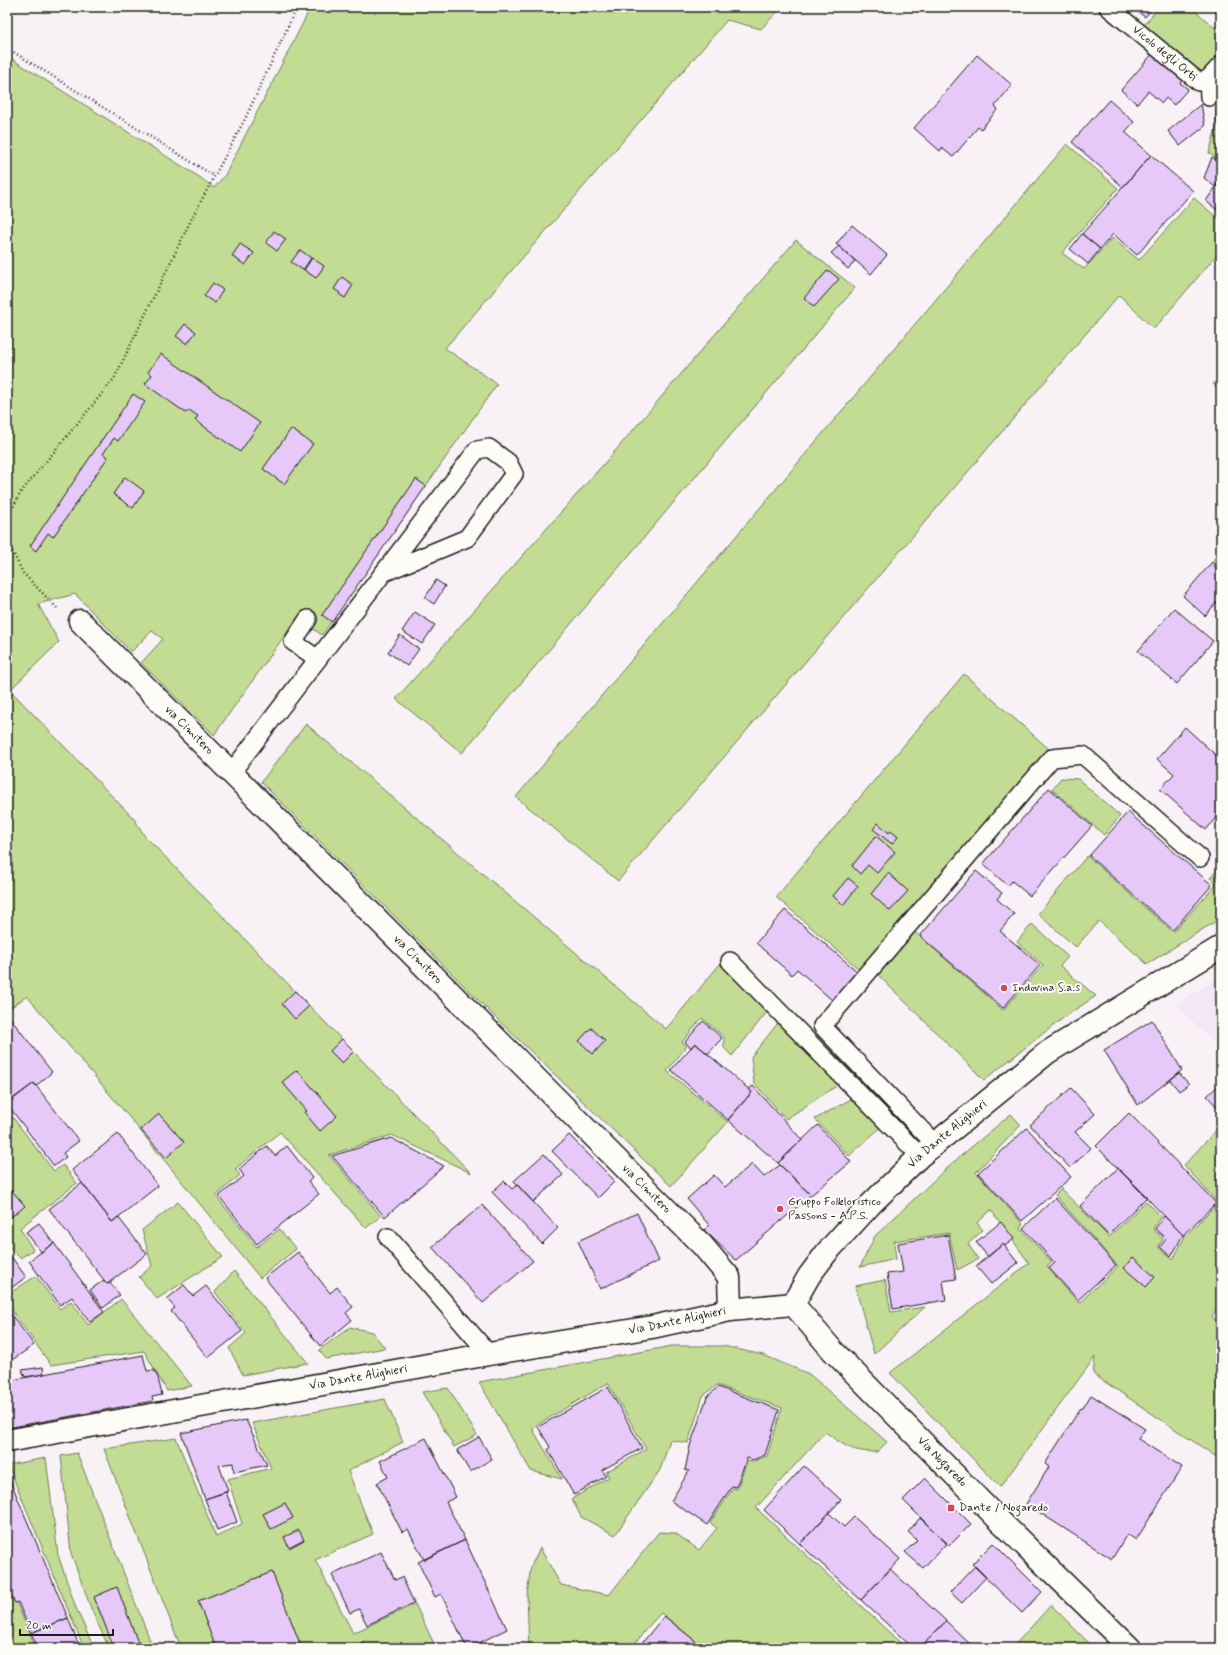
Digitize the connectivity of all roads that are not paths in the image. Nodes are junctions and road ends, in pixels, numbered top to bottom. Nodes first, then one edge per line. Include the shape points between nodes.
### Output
1 (1108, 7) edge
2 (1221, 65) edge
3 (1208, 79) junction
4 (1210, 97) dead end
5 (383, 573) junction
6 (308, 619) dead end
7 (80, 621) road end
8 (318, 659) junction
9 (231, 773) junction
10 (1200, 858) dead end
11 (1221, 947) edge
12 (730, 961) dead end
13 (927, 1150) junction
14 (388, 1237) dead end
15 (794, 1304) junction
16 (730, 1310) junction
17 (489, 1354) junction
18 (7, 1441) edge
19 (1124, 1646) edge

1 - 3 lane, Vicolo degli Orti via 1199,82
2 - 3 lane, Vicolo degli Orti
3 - 4 lane
5 - 5 lane via 477,450 489,448 508,462 514,474 466,538
5 - 8 lane
6 - 8 lane via 293,642
7 - 9 street, via Cimitero
8 - 9 lane
9 - 16 street, via Cimitero via 703,1246 729,1277
10 - 13 lane via 1083,755 1052,758 822,1026
11 - 13 street, Via Dante Alighieri via 1048,1052
12 - 13 lane
13 - 15 street, Via Dante Alighieri via 871,1204 827,1252 809,1276
14 - 17 lane
15 - 16 street, Via Dante Alighieri
15 - 19 street, Via Nogaredo via 834,1351
16 - 17 street, Via Dante Alighieri via 652,1327
17 - 18 street, Via Dante Alighieri

